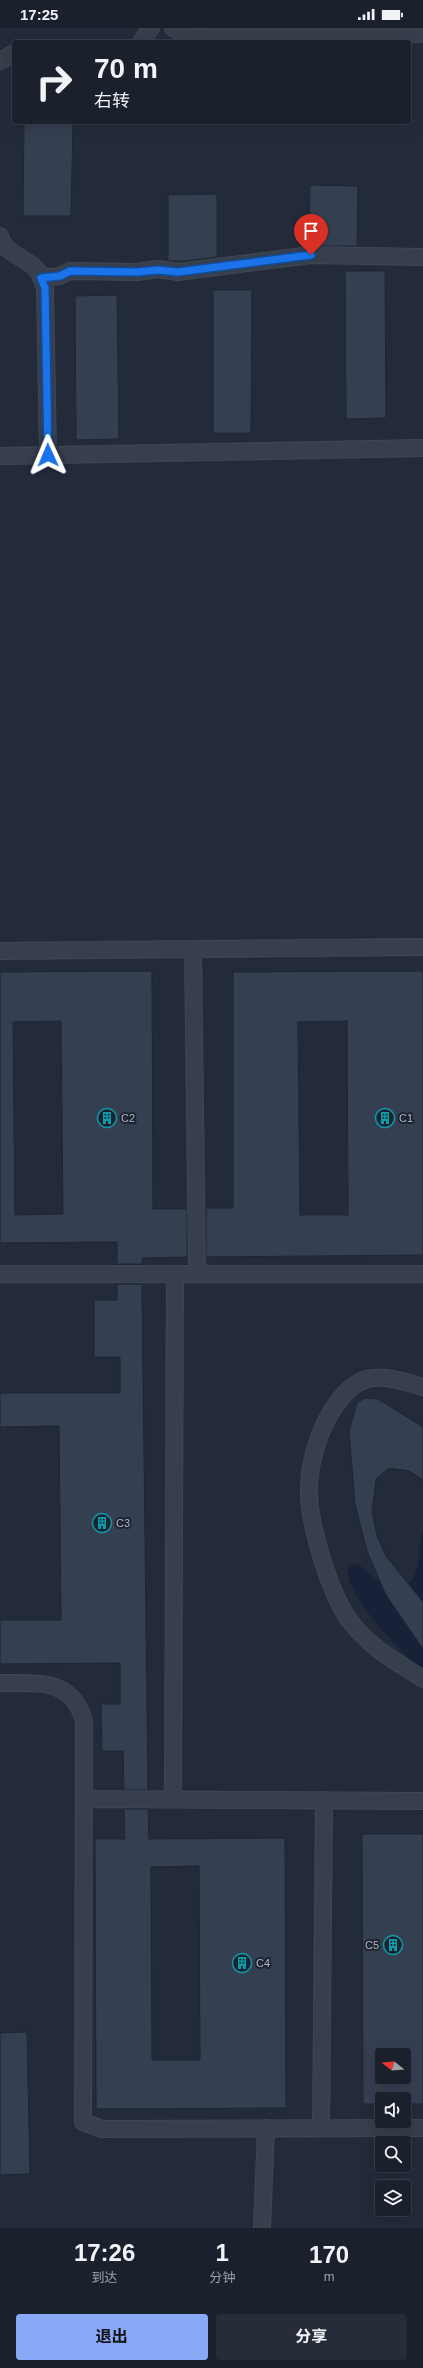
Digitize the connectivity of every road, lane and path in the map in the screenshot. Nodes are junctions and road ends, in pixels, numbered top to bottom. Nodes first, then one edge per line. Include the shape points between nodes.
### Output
1 (151, 28) edge
2 (173, 28) edge
3 (423, 34) edge
4 (142, 40) edge
5 (12, 54) edge
6 (0, 61) edge
7 (0, 236) edge
8 (423, 257) edge
9 (41, 278) junction
10 (423, 448) edge
11 (48, 455) junction
12 (0, 456) edge
13 (423, 947) edge
14 (193, 950) junction
15 (0, 951) edge
16 (0, 1274) edge
17 (175, 1274) junction
18 (197, 1274) junction
19 (423, 1274) edge
20 (423, 1387) edge
21 (423, 1679) edge
22 (0, 1683) edge
23 (84, 1799) junction
24 (173, 1800) junction
25 (324, 1800) junction
26 (423, 1801) edge
27 (266, 2128) junction
28 (321, 2128) junction
29 (423, 2128) edge
30 (262, 2228) edge

1 - 4 street
2 - 3 street via 189,37 236,36 258,31
5 - 6 street
7 - 9 street via 1,241 14,254 29,262
8 - 9 street via 311,255 178,272 70,271 60,276
9 - 11 street via 45,288
10 - 11 street
11 - 12 street
13 - 14 street
14 - 15 street
14 - 18 street
16 - 17 street
17 - 18 street
17 - 24 street
18 - 19 street
20 - 21 street via 395,1378 366,1380 344,1393 328,1417 317,1444 309,1487 314,1526 330,1580 349,1621 375,1648
22 - 23 street via 51,1684 69,1695 80,1706 84,1721
23 - 24 street
23 - 27 street via 83,2122 102,2129
24 - 25 street
25 - 26 street
25 - 28 street
27 - 28 street
27 - 30 street
28 - 29 street

